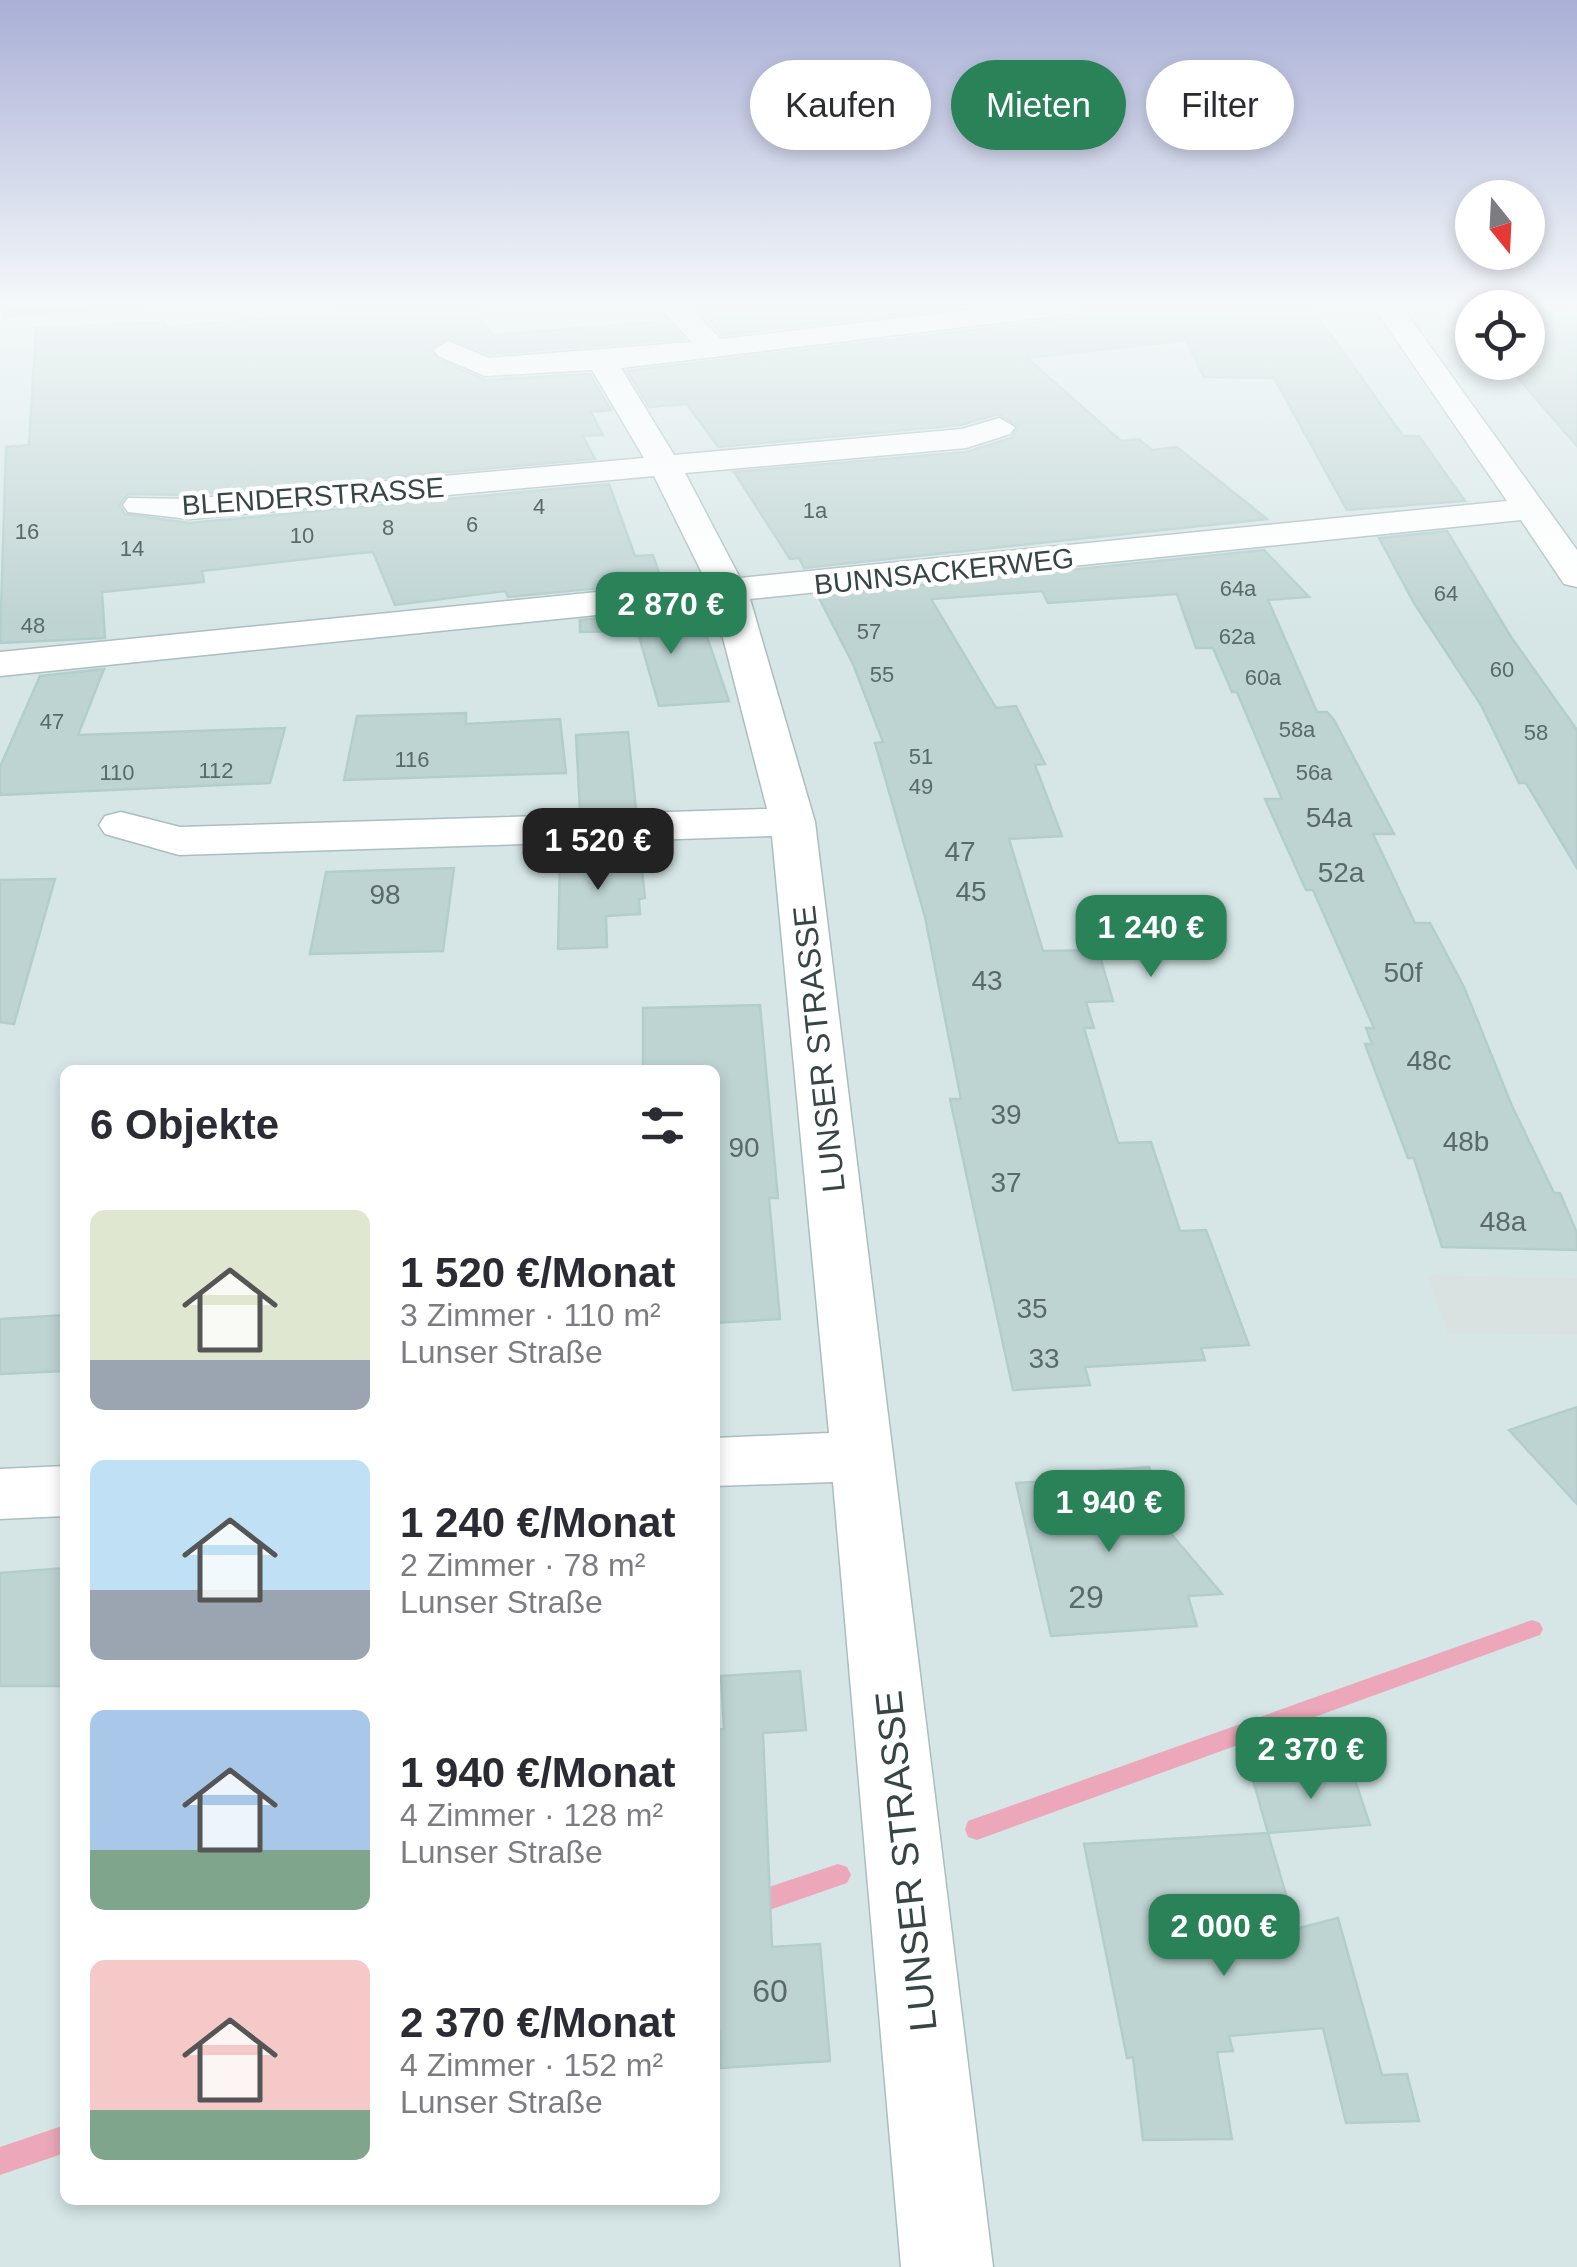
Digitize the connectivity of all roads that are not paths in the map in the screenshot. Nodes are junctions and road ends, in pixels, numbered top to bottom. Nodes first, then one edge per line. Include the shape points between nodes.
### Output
1 (632, 412) edge
2 (1462, 412) edge
3 (999, 427) dead end
4 (665, 466) junction
5 (140, 504) dead end
6 (1530, 509) junction
7 (1577, 576) edge
8 (730, 593) junction
9 (0, 664) edge
10 (793, 822) junction
11 (120, 825) dead end
12 (864, 1456) junction
13 (720, 1462) edge
14 (60, 1491) edge
15 (0, 1494) edge
16 (947, 2267) edge

1 - 4 street
2 - 6 street
3 - 4 street, BLENDERSTRASSE via 966,438
4 - 5 street, BLENDERSTRASSE via 189,509
4 - 8 street
6 - 7 street
6 - 8 street, BUNNSACKERWEG
8 - 9 street, BUNNSACKERWEG
8 - 10 street, LUNSER STRASSE
10 - 11 street via 179,841
10 - 12 street, LUNSER STRASSE
12 - 13 street
12 - 16 street, LUNSER STRASSE
14 - 15 street

